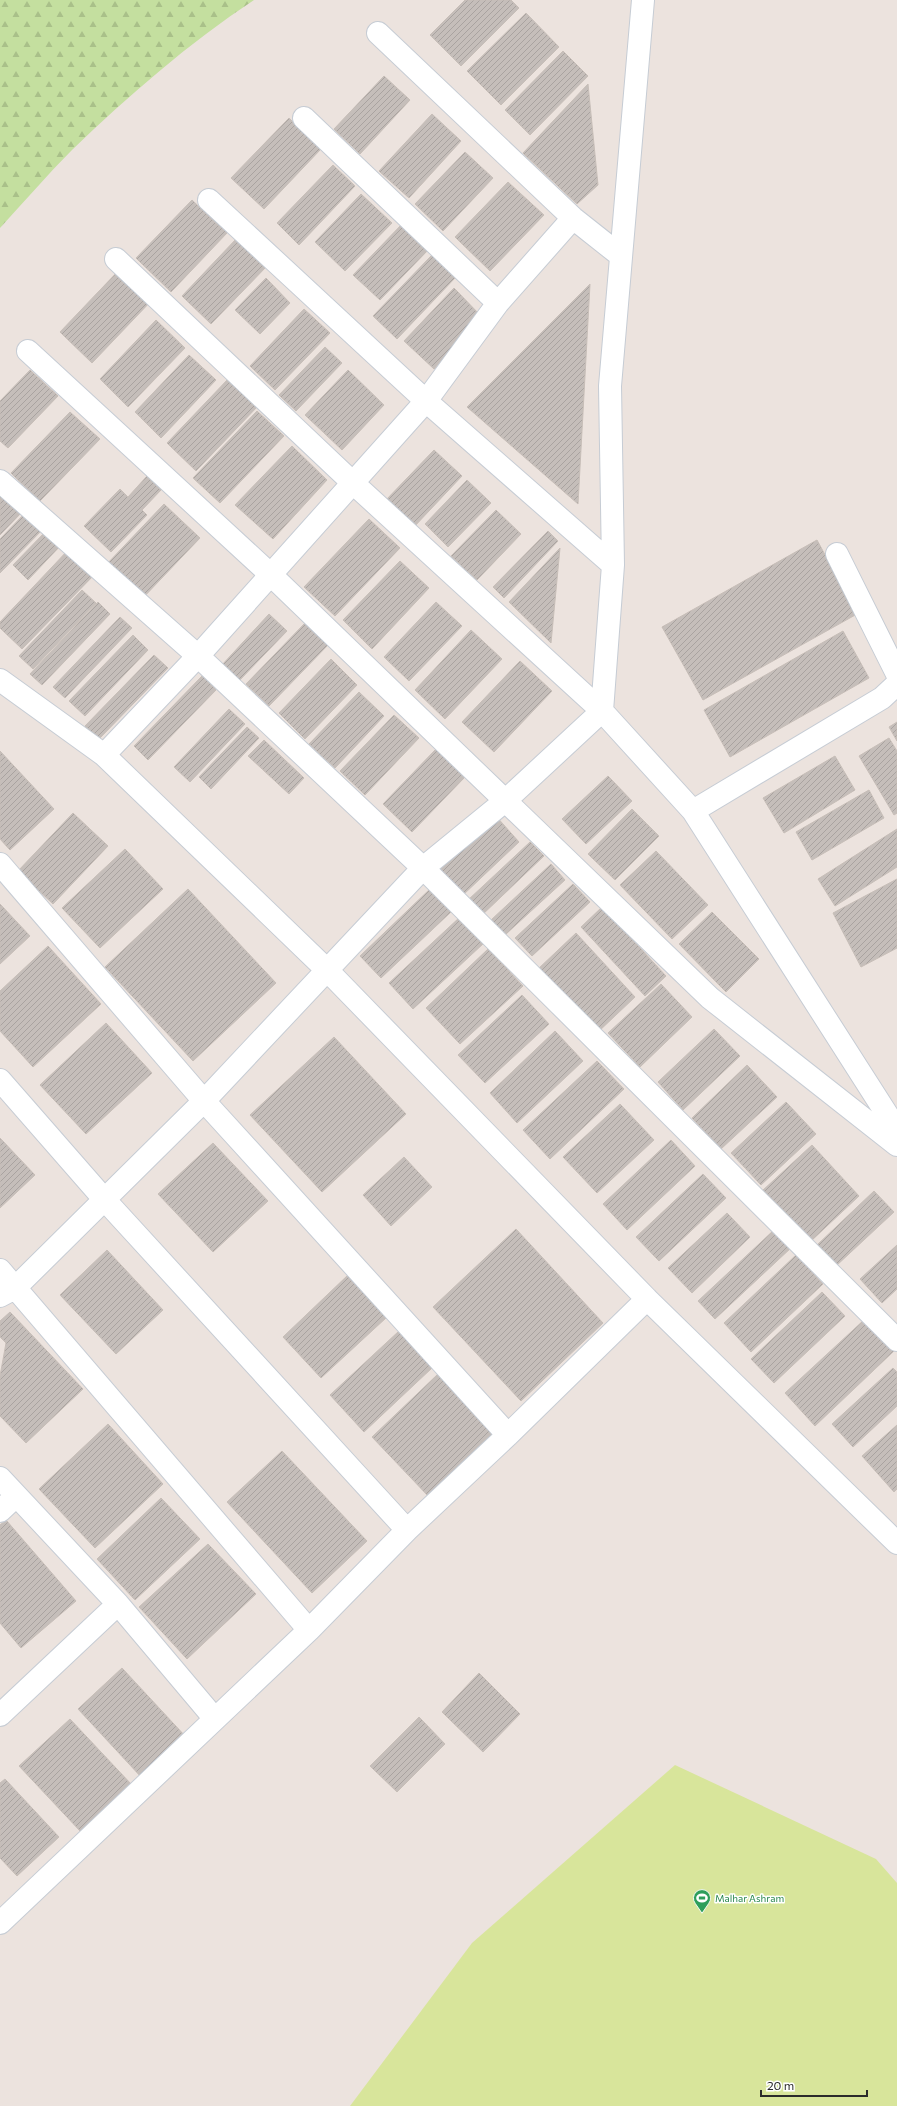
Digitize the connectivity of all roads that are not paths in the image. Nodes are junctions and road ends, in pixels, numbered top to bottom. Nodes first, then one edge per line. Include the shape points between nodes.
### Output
1 (643, 0) edge
2 (378, 34) dead end
3 (304, 118) dead end
4 (209, 200) dead end
5 (573, 218) junction
6 (621, 256) junction
7 (116, 259) dead end
8 (498, 303) junction
9 (28, 350) dead end
10 (426, 401) junction
11 (0, 481) edge
12 (353, 483) junction
13 (837, 554) dead end
14 (612, 566) junction
15 (270, 574) junction
16 (198, 656) junction
17 (897, 674) edge
18 (0, 680) edge
19 (897, 684) edge
20 (602, 711) junction
21 (104, 754) junction
22 (505, 801) junction
23 (693, 811) junction
24 (0, 864) edge
25 (423, 868) junction
26 (327, 970) junction
27 (0, 1080) edge
28 (204, 1101) junction
29 (897, 1130) edge
30 (897, 1145) edge
31 (104, 1199) junction
32 (0, 1270) edge
33 (7, 1292) edge
34 (647, 1299) junction
35 (897, 1340) edge
36 (508, 1435) junction
37 (0, 1478) edge
38 (16, 1496) junction
39 (0, 1511) edge
40 (407, 1530) junction
41 (897, 1543) edge
42 (118, 1604) junction
43 (309, 1630) junction
44 (0, 1715) edge
45 (215, 1719) junction
46 (0, 1923) edge

1 - 6 street
2 - 5 street
3 - 8 street
4 - 10 street
5 - 6 street
5 - 8 street
6 - 14 street via 610,386
7 - 12 street
8 - 10 street
9 - 15 street
10 - 12 street
10 - 14 street
11 - 16 street
12 - 15 street
12 - 20 street
13 - 17 street
14 - 20 street
15 - 16 street
15 - 22 street
16 - 21 street
16 - 25 street
18 - 21 street
19 - 23 street via 882,698
20 - 22 street
20 - 23 street
21 - 26 street
22 - 25 street
22 - 30 street via 710,998
23 - 29 street
24 - 28 street
25 - 26 street
25 - 35 street
26 - 28 street
26 - 34 street
27 - 31 street
28 - 31 street
28 - 36 street
31 - 33 street
31 - 40 street
32 - 33 street
33 - 43 street
34 - 36 street
34 - 41 street
36 - 40 street
37 - 38 street
38 - 39 street
38 - 42 street
40 - 43 street
42 - 44 street
42 - 45 street
43 - 45 street
45 - 46 street

